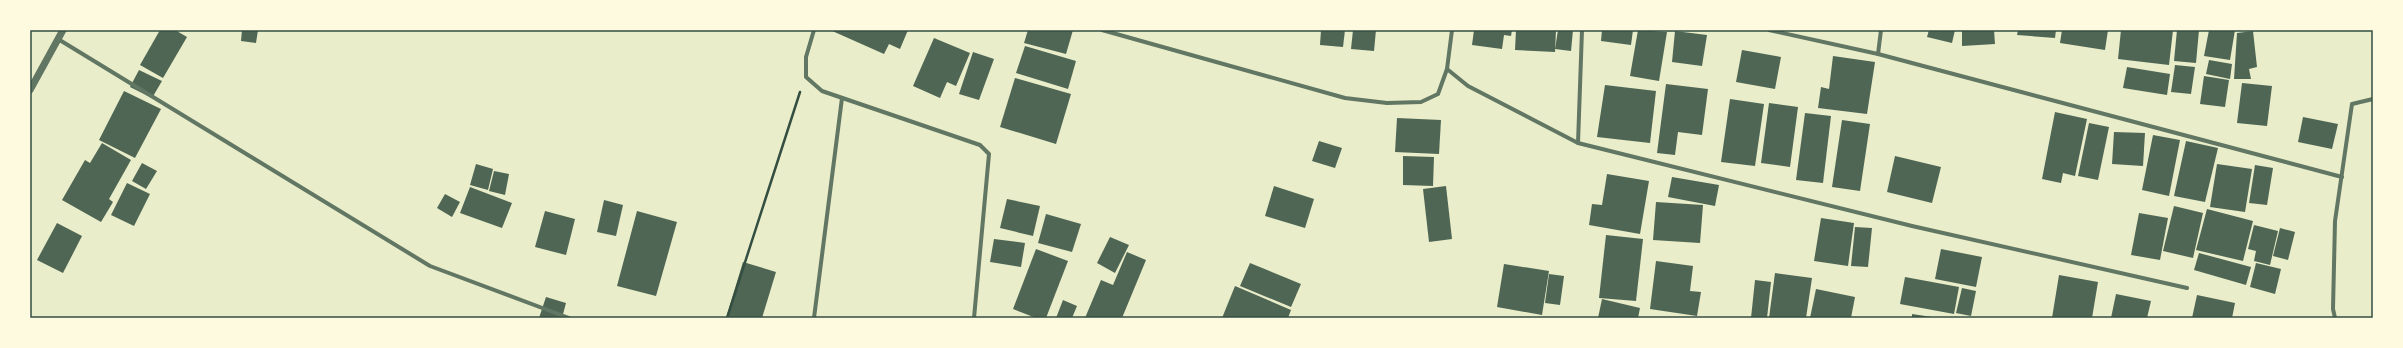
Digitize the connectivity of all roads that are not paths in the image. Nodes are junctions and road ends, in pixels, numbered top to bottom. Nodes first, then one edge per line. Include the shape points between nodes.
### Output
1 (63, 30) edge
2 (814, 30) edge
3 (1102, 30) edge
4 (1452, 30) edge
5 (1582, 30) edge
6 (1769, 30) edge
7 (1881, 30) edge
8 (58, 39) junction
9 (1878, 54) junction
10 (1447, 69) junction
11 (30, 90) edge
12 (842, 98) junction
13 (2373, 99) edge
14 (1578, 143) junction
15 (2342, 177) junction
16 (2187, 288) dead end
17 (569, 318) edge
18 (814, 318) edge
19 (974, 318) edge
20 (2335, 318) edge

1 - 8 street
2 - 12 street via 806,57 806,77 822,92
3 - 10 street via 1345,98 1387,103 1421,102 1438,94
4 - 10 street
5 - 14 street
6 - 9 street
7 - 9 street
8 - 11 street
8 - 17 street via 430,266
9 - 15 street
10 - 14 street via 1468,86
12 - 18 street
12 - 19 street via 980,145 989,154
13 - 15 street via 2352,104
14 - 16 street via 1912,226
15 - 20 street via 2335,221

